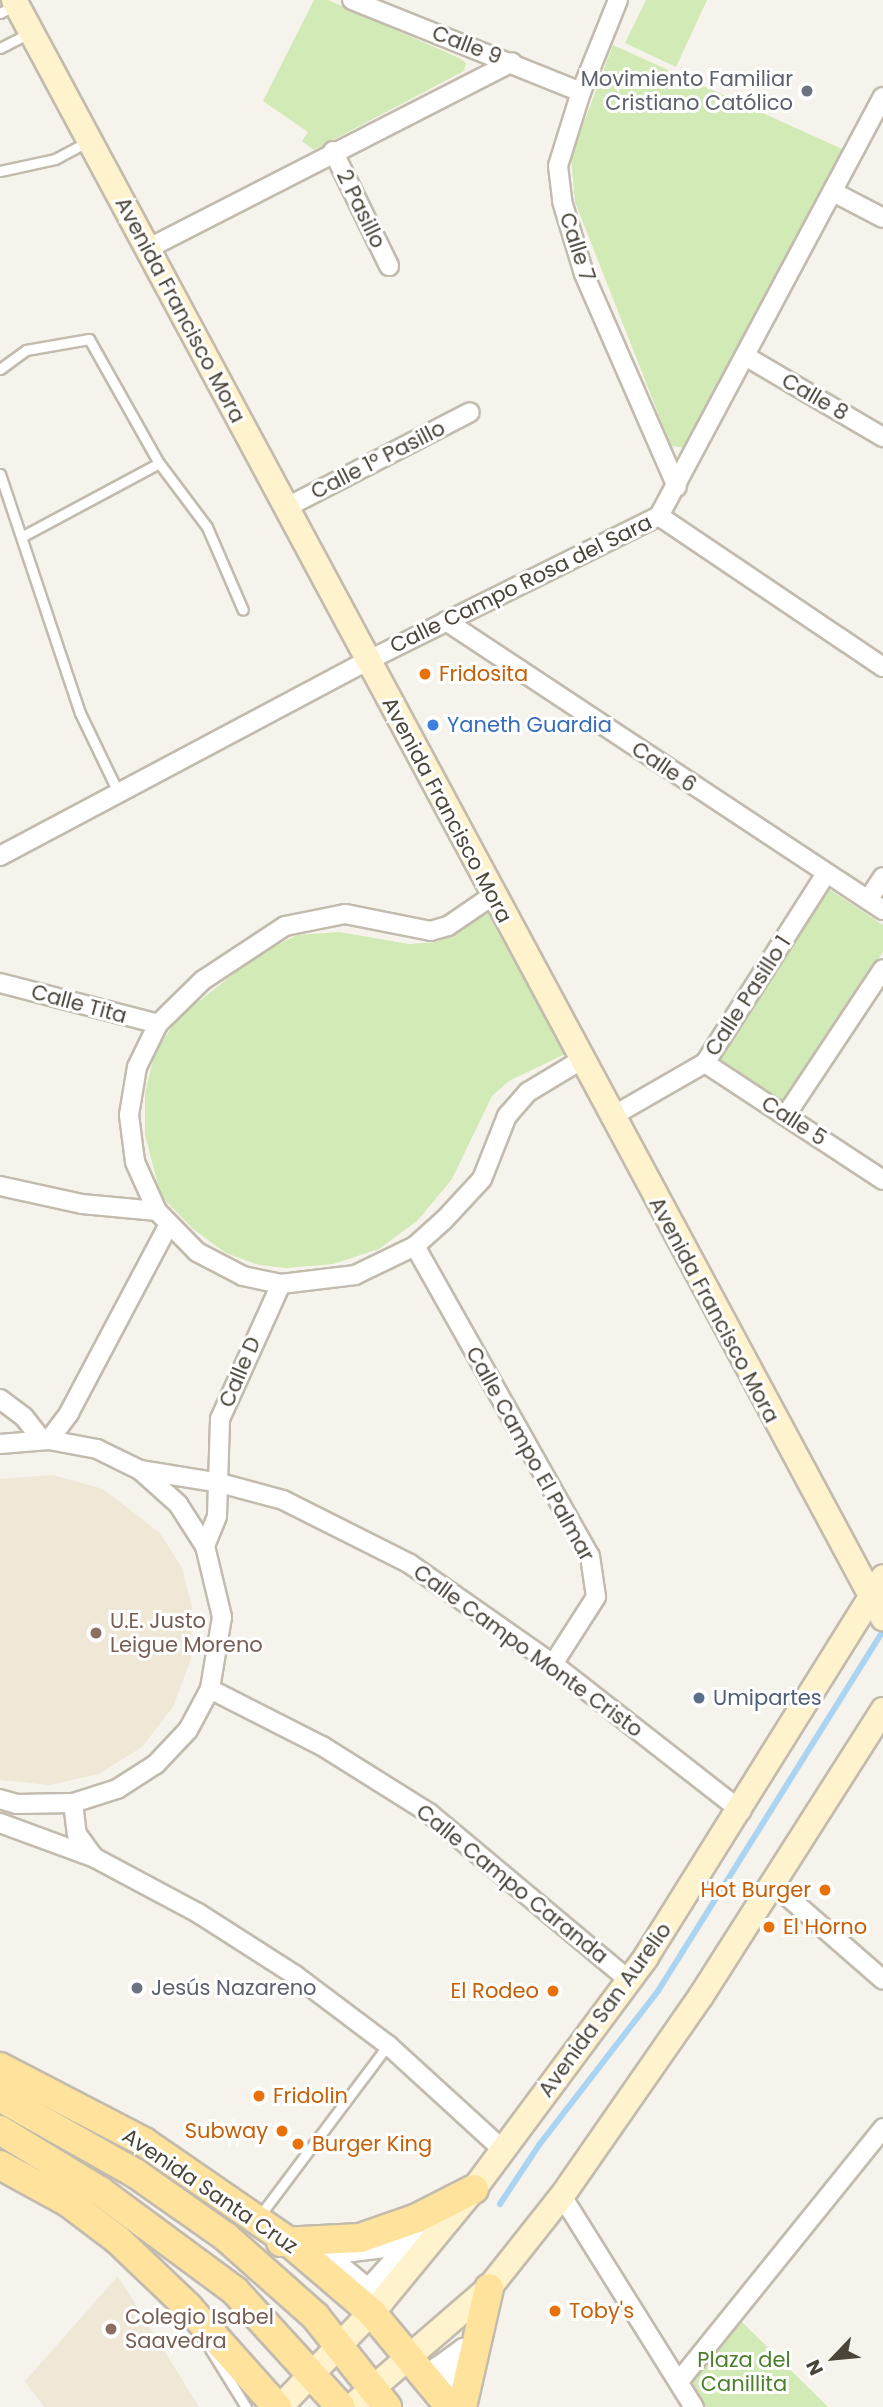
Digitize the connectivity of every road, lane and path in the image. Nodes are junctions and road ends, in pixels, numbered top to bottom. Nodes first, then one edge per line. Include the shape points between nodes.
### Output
1 (352, 0) edge
2 (618, 0) edge
3 (10, 6) edge
4 (31, 32) junction
5 (0, 48) edge
6 (512, 62) junction
7 (581, 92) junction
8 (883, 97) edge
9 (90, 141) junction
10 (333, 151) junction
11 (1, 168) edge
12 (833, 192) junction
13 (883, 218) edge
14 (147, 249) junction
15 (389, 266) dead end
16 (747, 357) junction
17 (0, 369) edge
18 (470, 412) dead end
19 (883, 437) edge
20 (159, 463) junction
21 (0, 474) edge
22 (677, 487) junction
23 (285, 508) junction
24 (659, 516) junction
25 (23, 536) junction
26 (243, 610) dead end
27 (446, 621) junction
28 (367, 661) junction
29 (883, 667) edge
30 (118, 792) junction
31 (0, 856) edge
32 (826, 874) junction
33 (883, 877) edge
34 (492, 896) junction
35 (868, 900) junction
36 (883, 910) edge
37 (883, 969) edge
38 (0, 983) edge
39 (158, 1024) junction
40 (581, 1060) junction
41 (705, 1063) junction
42 (786, 1115) junction
43 (611, 1116) junction
44 (883, 1180) edge
45 (0, 1186) edge
46 (157, 1210) junction
47 (168, 1226) junction
48 (415, 1246) junction
49 (281, 1284) junction
50 (0, 1399) edge
51 (46, 1440) junction
52 (0, 1444) edge
53 (140, 1470) junction
54 (220, 1483) junction
55 (205, 1546) junction
56 (883, 1577) edge
57 (878, 1611) edge
58 (553, 1664) junction
59 (210, 1689) junction
60 (883, 1710) edge
61 (0, 1799) edge
62 (73, 1803) junction
63 (741, 1811) junction
64 (0, 1823) edge
65 (95, 1858) junction
66 (772, 1883) junction
67 (629, 1980) junction
68 (883, 1980) edge
69 (388, 2045) junction
70 (0, 2067) edge
71 (0, 2097) edge
72 (883, 2127) edge
73 (0, 2130) edge
74 (503, 2150) junction
75 (0, 2165) edge
76 (474, 2189) junction
77 (562, 2196) junction
78 (257, 2220) junction
79 (226, 2237) junction
80 (289, 2242) junction
81 (489, 2288) junction
82 (370, 2300) junction
83 (188, 2307) junction
84 (340, 2345) junction
85 (411, 2356) junction
86 (312, 2374) junction
87 (680, 2380) junction
88 (380, 2398) edge
89 (455, 2402) edge
90 (246, 2407) edge
91 (279, 2407) edge
92 (341, 2407) edge
93 (351, 2407) edge
94 (694, 2407) edge

1 - 6 street, Calle 9
2 - 7 street, Calle 7
3 - 4 main road, Avenida Francisco Mora
4 - 5 lane
4 - 9 main road, Avenida Francisco Mora
6 - 7 street, Calle 9
6 - 10 street
7 - 22 street, Calle 7 via 558,166 562,201 584,274
8 - 12 street, Calle Campo Rosa del Sara
9 - 11 lane via 55,159
9 - 14 main road, Avenida Francisco Mora
10 - 14 street
10 - 15 street, 2 Pasillo
12 - 13 street
12 - 16 street, Calle Campo Rosa del Sara
14 - 23 main road, Avenida Francisco Mora
16 - 19 street, Calle 8
16 - 22 street, Calle Campo Rosa del Sara
17 - 20 lane via 26,350 89,340
18 - 23 street, Calle 1º Pasillo
20 - 25 lane
20 - 26 lane via 207,527
21 - 25 lane
22 - 24 street, Calle Campo Rosa del Sara
23 - 28 main road, Avenida Francisco Mora
24 - 27 street, Calle Campo Rosa del Sara
24 - 29 street
25 - 30 lane via 80,713
27 - 28 street, Calle Campo Rosa del Sara
27 - 32 street, Calle 6
28 - 30 street, Calle Campo Rosa del Sara
28 - 34 main road, Avenida Francisco Mora
30 - 31 street, Calle Campo Rosa del Sara
32 - 35 street, Calle 6
32 - 41 street, Calle Pasillo 1
33 - 35 street
34 - 39 street via 448,926 431,931 345,914 285,926 203,980
34 - 40 main road, Avenida Francisco Mora
35 - 36 street, Calle 6
37 - 42 street
38 - 39 street, Calle Tita
39 - 46 street via 137,1067 130,1115 135,1162
40 - 43 main road, Avenida Francisco Mora
40 - 48 street via 528,1091 507,1116 482,1179
41 - 42 street, Calle 5
41 - 43 street, Calle Pasillo 1
42 - 44 street, Calle 5
43 - 57 main road, Avenida Francisco Mora
45 - 46 street via 82,1204
46 - 47 street
47 - 49 street via 197,1252 243,1276
47 - 51 street via 69,1413
48 - 49 street via 355,1275
48 - 58 street, Calle Campo El Palmar via 590,1556 596,1597
49 - 54 street, Calle D via 220,1419
50 - 51 street
51 - 52 street
51 - 53 street via 97,1449
53 - 54 street, Calle Campo Monte Cristo
53 - 55 street via 178,1504
54 - 55 street, Calle D via 217,1516
54 - 58 street, Calle Campo Monte Cristo via 283,1500 410,1564
55 - 59 street via 222,1617
56 - 57 main road, Avenida San Aurelio
57 - 63 main road, Avenida San Aurelio
58 - 63 street, Calle Campo Monte Cristo
59 - 62 street via 188,1730 156,1764 117,1789
59 - 67 street, Calle Campo Caranda via 322,1746 429,1813
60 - 66 main road
61 - 62 street via 17,1804
62 - 65 street via 77,1834
63 - 67 main road, Avenida San Aurelio
64 - 65 street
65 - 69 street via 198,1913 296,1975
66 - 68 street
66 - 77 main road via 701,1996
67 - 74 main road, Avenida San Aurelio
69 - 74 street
69 - 78 lane
70 - 78 main road, Avenida Santa Cruz via 144,2142
71 - 79 main road, Avenida Santa Cruz via 135,2173
72 - 87 street
73 - 86 main road via 100,2190 234,2291
74 - 76 main road, Avenida San Aurelio
75 - 83 main road via 68,2202 118,2240
76 - 80 main road via 417,2218 360,2238
76 - 82 main road, Avenida San Aurelio
77 - 81 main road
77 - 87 street
78 - 80 main road, Avenida Santa Cruz
79 - 80 main road
79 - 84 main road, Avenida Santa Cruz
80 - 82 main road, Avenida Santa Cruz
81 - 85 main road
81 - 89 main road
82 - 82 street via 375,2280 419,2232 385,2248 328,2255
82 - 84 main road, Avenida San Aurelio
82 - 85 main road, Avenida Santa Cruz
83 - 90 lane
83 - 91 main road
84 - 86 main road, Avenida San Aurelio
84 - 88 main road, Avenida Santa Cruz
85 - 88 main road
85 - 89 main road, Avenida Santa Cruz
86 - 91 main road, Avenida San Aurelio
86 - 92 main road
87 - 94 street
88 - 93 main road

